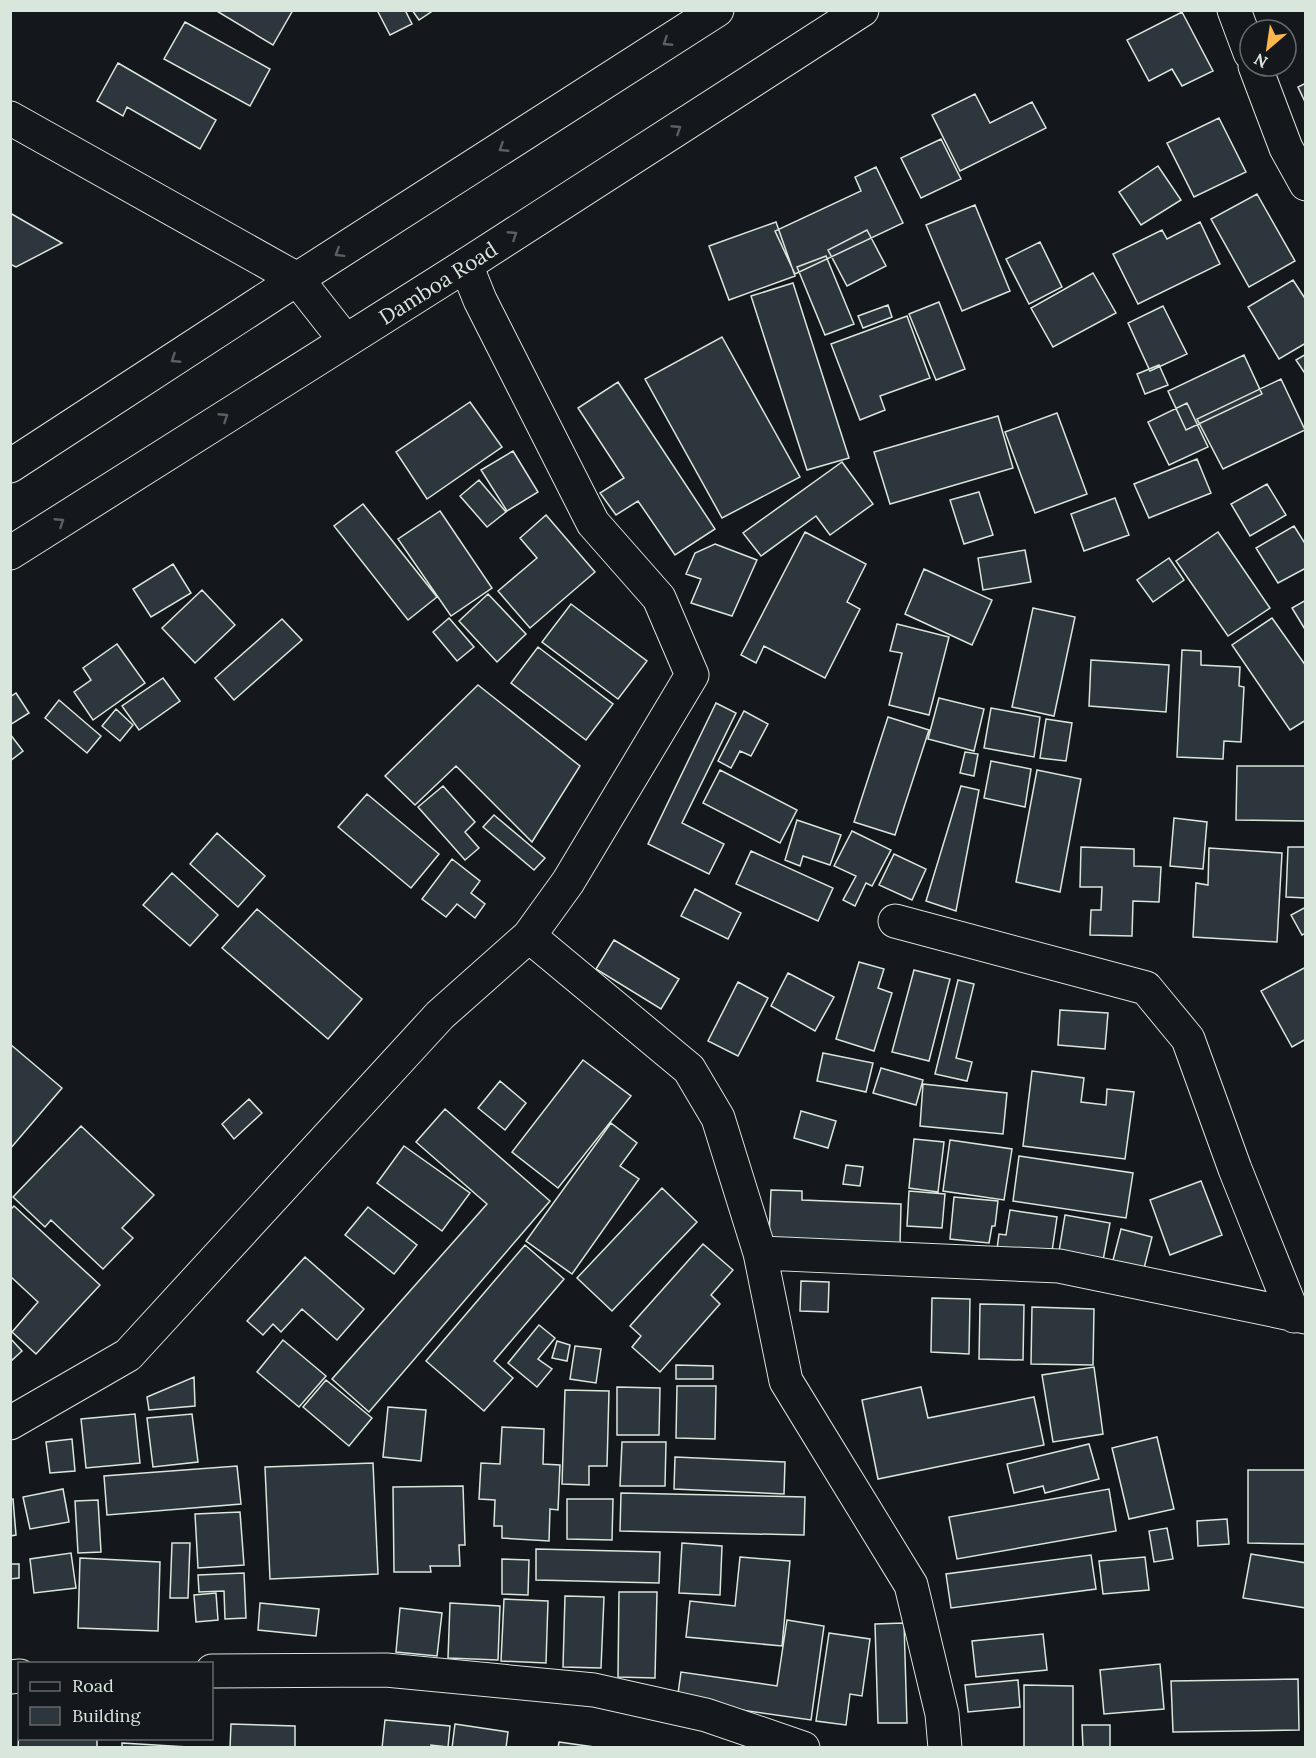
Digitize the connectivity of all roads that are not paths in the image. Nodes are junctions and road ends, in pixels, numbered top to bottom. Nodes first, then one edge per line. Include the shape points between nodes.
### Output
1 (717, 10) edge
2 (862, 10) edge
3 (1260, 78) edge
4 (10, 118) edge
5 (1305, 184) edge
6 (466, 265) junction
7 (297, 279) junction
8 (345, 340) junction
9 (10, 466) edge
10 (10, 554) edge
11 (895, 921) dead end
12 (529, 936) junction
13 (760, 1253) junction
14 (1300, 1316) edge
15 (10, 1423) edge
16 (213, 1671) edge
17 (803, 1748) edge
18 (945, 1748) edge

1 -> 7 street
6 -> 2 street, Damboa Road
3 - 5 street via 1286,148
4 - 7 street
6 - 8 street, Damboa Road
6 - 12 street via 593,523 660,598 692,675 568,882
7 - 8 street
7 -> 9 street
10 -> 8 street, Damboa Road
11 - 14 street via 1146,988 1188,1039 1235,1169
12 - 13 street via 689,1069 718,1118
12 - 15 street via 440,1015 128,1355
13 - 14 street via 1059,1266
13 - 18 street via 786,1381 911,1585 942,1714
16 - 17 street via 386,1670 594,1690 706,1715

